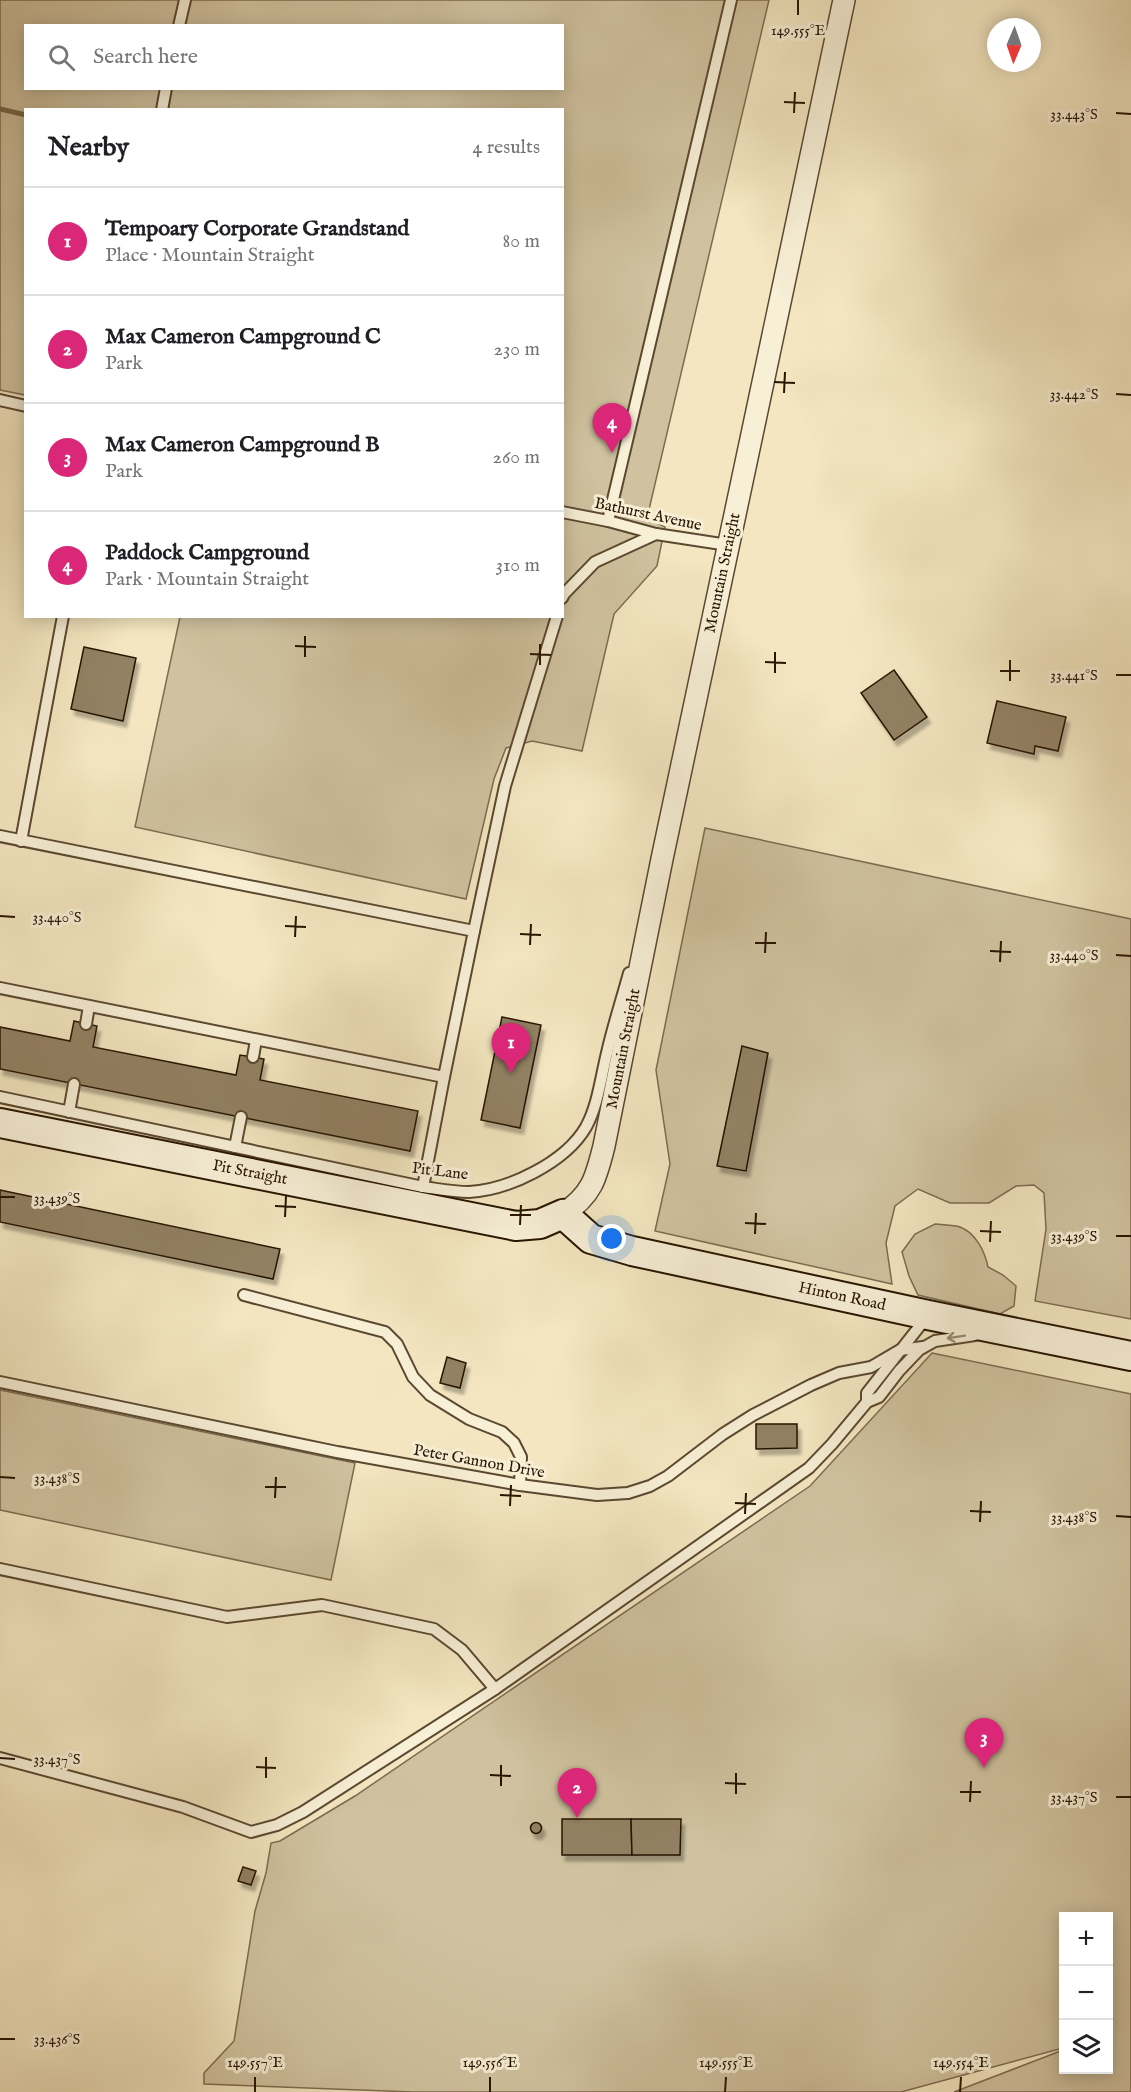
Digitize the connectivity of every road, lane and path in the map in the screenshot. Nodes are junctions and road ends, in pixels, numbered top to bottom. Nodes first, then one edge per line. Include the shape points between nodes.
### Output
1 (185, 0) edge
2 (731, 0) edge
3 (844, 0) edge
4 (180, 24) edge
5 (166, 90) edge
6 (162, 108) edge
7 (0, 400) edge
8 (24, 405) edge
9 (564, 512) edge
10 (608, 521) junction
11 (657, 534) junction
12 (728, 546) junction
13 (564, 594) edge
14 (63, 618) edge
15 (556, 618) edge
16 (0, 836) edge
17 (21, 841) junction
18 (662, 859) junction
19 (474, 931) junction
20 (0, 988) edge
21 (89, 1006) junction
22 (86, 1024) dead end
23 (256, 1040) junction
24 (253, 1057) dead end
25 (444, 1077) junction
26 (74, 1084) dead end
27 (0, 1097) edge
28 (69, 1112) junction
29 (241, 1117) dead end
30 (0, 1123) edge
31 (235, 1147) junction
32 (423, 1187) junction
33 (563, 1214) junction
34 (244, 1295) dead end
35 (928, 1315) junction
36 (1014, 1333) junction
37 (923, 1347) junction
38 (900, 1350) junction
39 (1131, 1356) edge
40 (0, 1382) edge
41 (867, 1402) junction
42 (520, 1485) junction
43 (0, 1569) edge
44 (495, 1689) junction
45 (0, 1758) edge

1 - 4 lane
2 - 10 lane
3 - 12 street, Mountain Straight
5 - 6 lane
7 - 8 lane
9 - 10 lane, Bathurst Avenue
10 - 11 lane, Bathurst Avenue
11 - 12 lane, Bathurst Avenue
11 - 13 lane via 595,562
12 - 18 street, Mountain Straight
14 - 17 lane
15 - 19 lane via 505,786
16 - 17 lane
17 - 19 lane
18 - 32 lane, Pit Lane via 592,1111 578,1138 543,1167 515,1181 470,1192
18 - 33 street, Mountain Straight via 604,1146 593,1184
19 - 25 lane
20 - 21 lane
21 - 22 lane
21 - 23 lane
23 - 24 lane
23 - 25 lane
25 - 32 lane
26 - 28 lane
27 - 28 lane, Pit Lane
28 - 31 lane, Pit Lane
29 - 31 lane
30 - 33 street, Pit Straight via 516,1226 531,1226
31 - 32 lane, Pit Lane
33 - 35 street, Hinton Road via 591,1239 622,1248
34 - 42 lane via 385,1332 397,1344 413,1377 430,1395 469,1419 502,1432 514,1443 521,1457
35 - 36 street, Hinton Road
35 - 38 lane
36 -> 37 lane, Peter Gannon Drive via 954,1337
36 - 39 street, Hinton Road
37 - 38 lane, Peter Gannon Drive
37 - 41 lane via 879,1397
38 - 41 lane via 867,1393
38 - 42 lane, Peter Gannon Drive via 871,1367 839,1373 811,1385 753,1415 650,1486 628,1493 597,1495
40 - 42 lane, Peter Gannon Drive via 337,1452
41 - 44 lane via 809,1468
43 - 44 lane via 227,1617 321,1605 434,1629 462,1650
44 - 45 lane via 303,1812 277,1826 251,1832 183,1807

